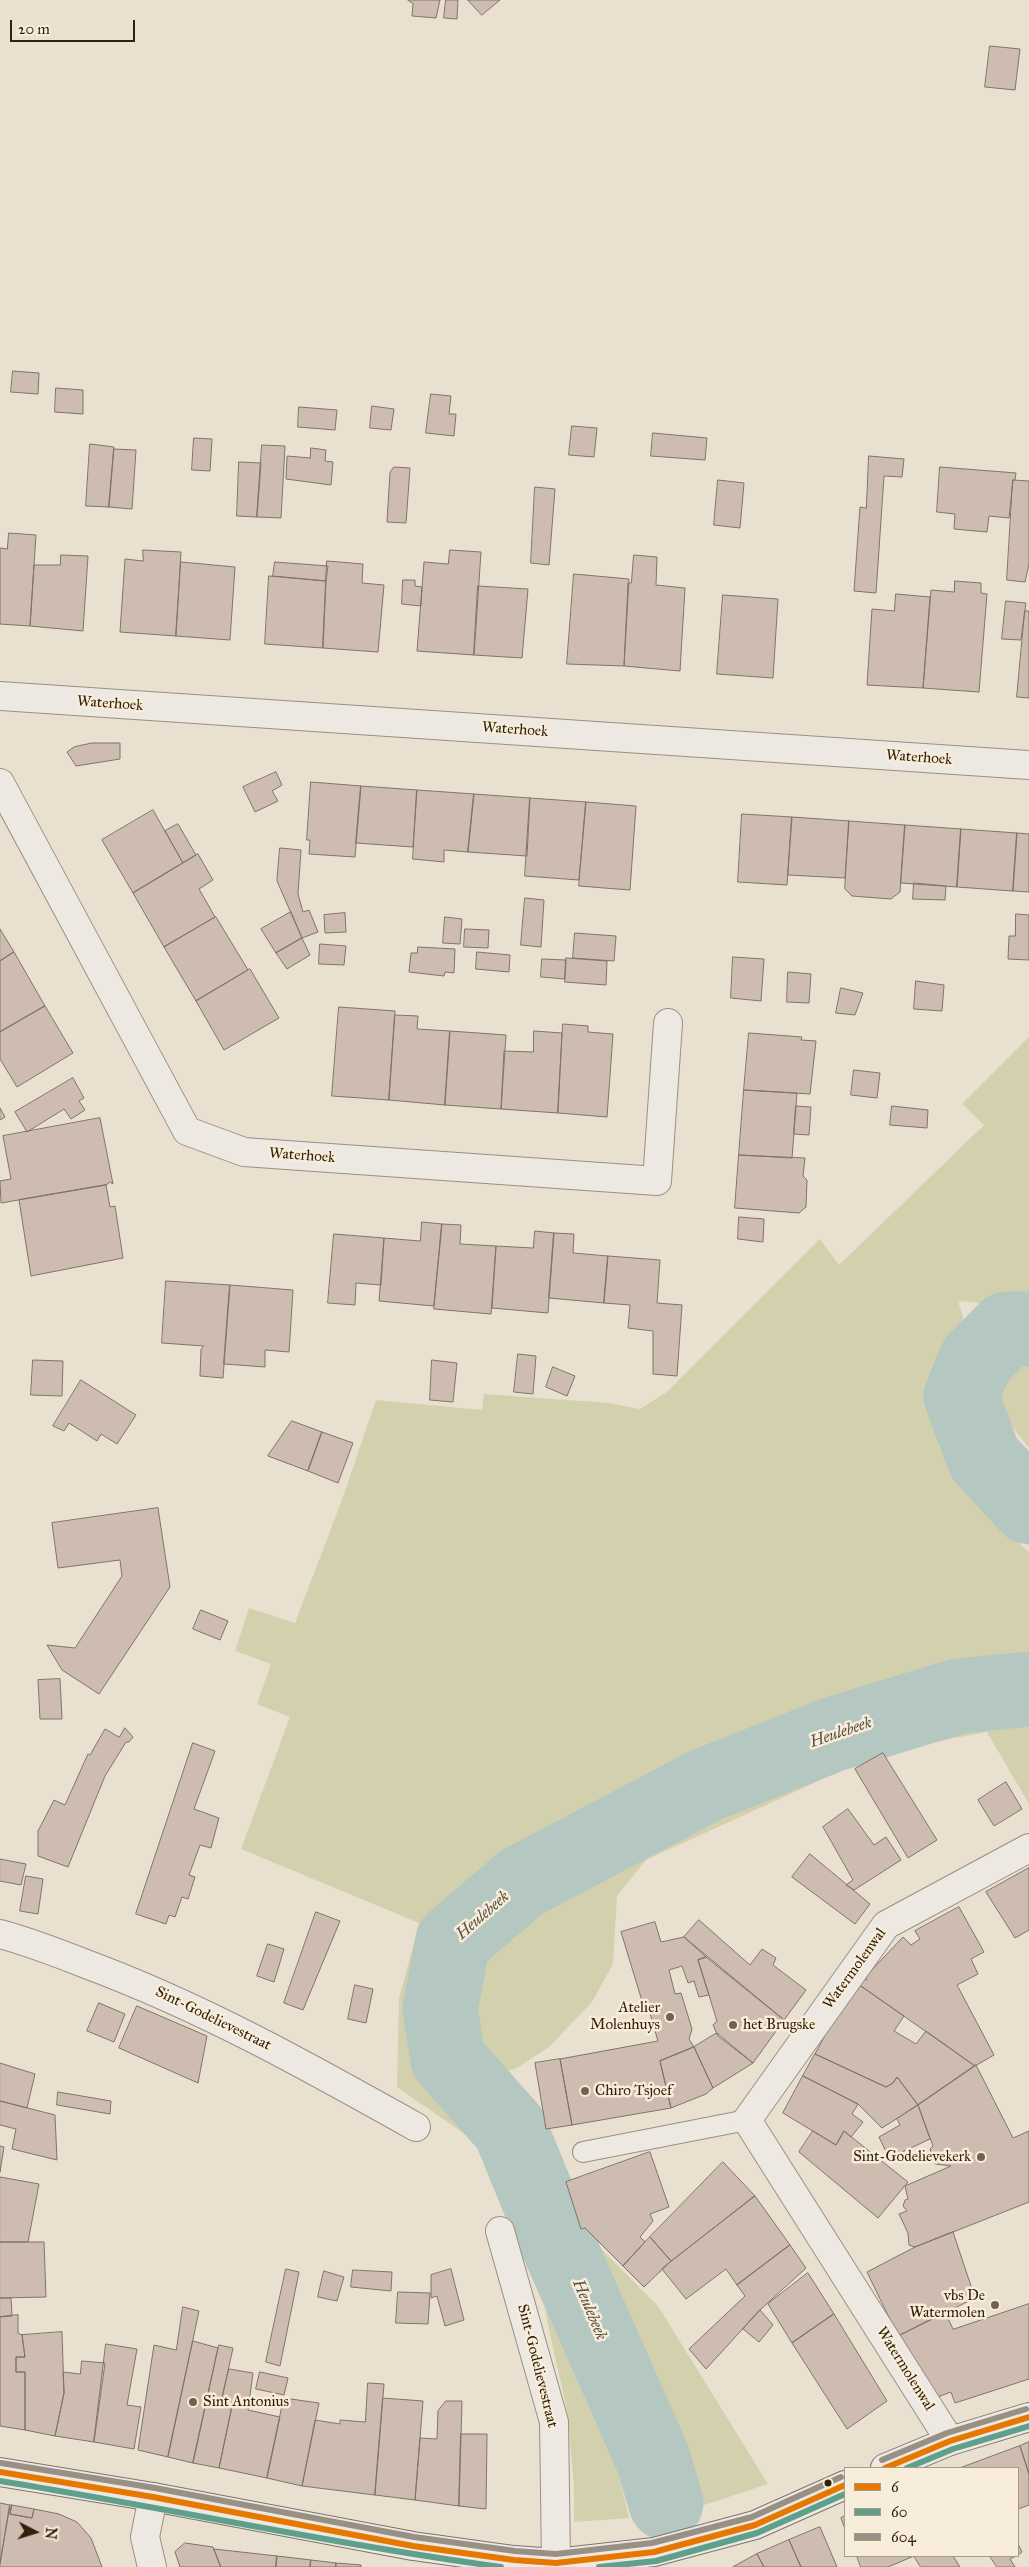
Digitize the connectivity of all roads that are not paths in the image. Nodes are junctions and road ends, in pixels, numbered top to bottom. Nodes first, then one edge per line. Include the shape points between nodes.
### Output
1 (0, 696) edge
2 (1029, 765) edge
3 (0, 783) edge
4 (668, 1023) dead end
5 (1029, 1848) edge
6 (0, 1934) edge
7 (747, 2120) junction
8 (416, 2127) dead end
9 (583, 2152) dead end
10 (500, 2231) dead end
11 (1029, 2417) edge
12 (950, 2440) junction
13 (887, 2467) edge
14 (0, 2472) edge
15 (844, 2486) edge
16 (153, 2497) junction
17 (556, 2563) junction
18 (152, 2567) edge

1 - 2 street, Waterhoek
3 - 4 street, Waterhoek via 187,1131 244,1152 657,1181
5 - 7 street, Watermolenwal via 886,1925
6 - 8 street, Sint-Godelievestraat via 143,1985 266,2044
7 - 9 lane
7 - 12 street, Watermolenwal
10 - 17 street, Sint-Godelievestraat via 554,2422
11 - 12 street
12 - 13 street
14 - 16 street
15 - 17 street via 746,2527 654,2552
16 - 17 street via 413,2546
16 - 18 street via 145,2537

